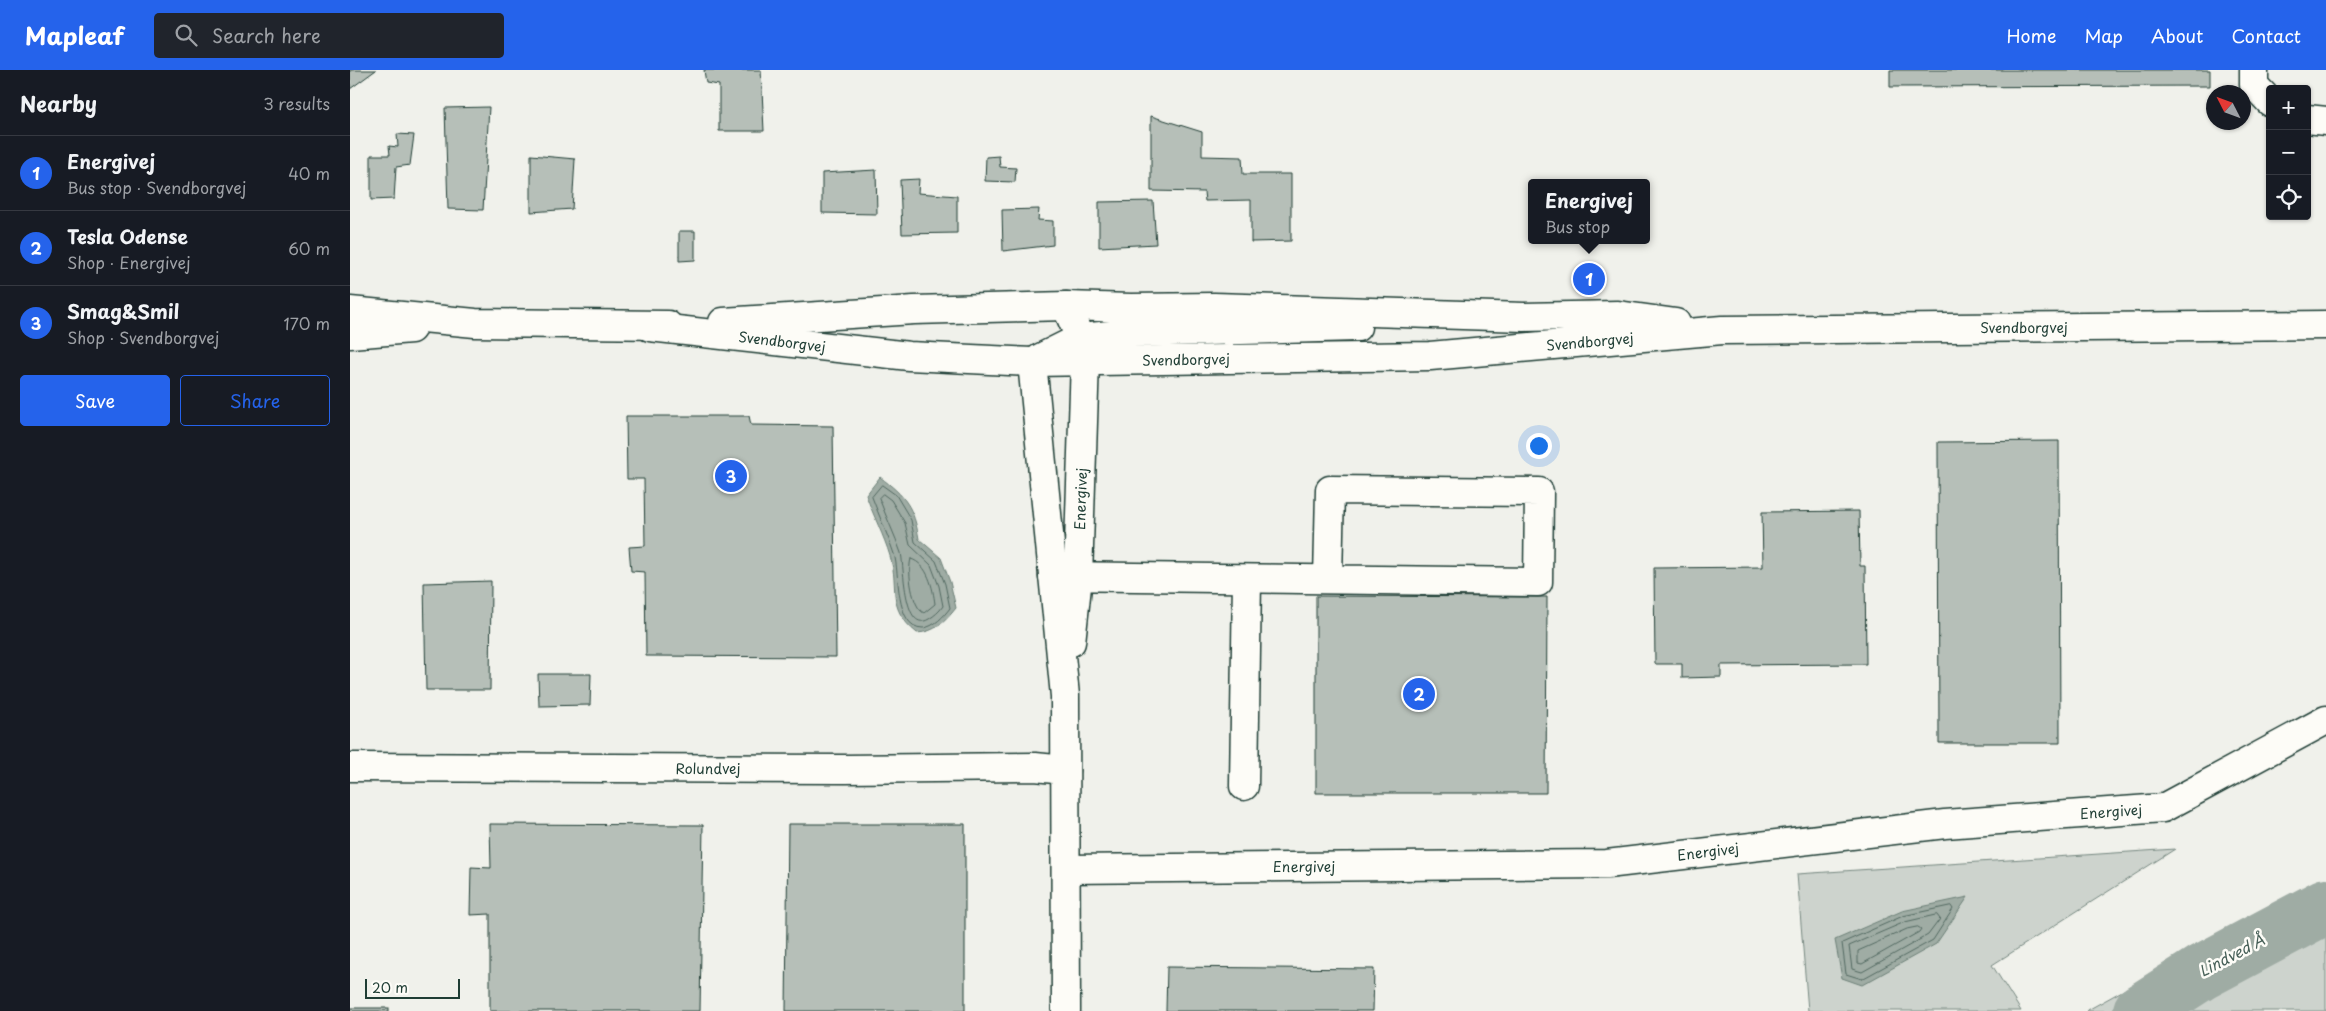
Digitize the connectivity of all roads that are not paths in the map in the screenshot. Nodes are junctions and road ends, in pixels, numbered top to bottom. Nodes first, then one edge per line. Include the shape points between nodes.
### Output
1 (2254, 70) edge
2 (2266, 98) edge
3 (2311, 119) edge
4 (2326, 121) edge
5 (1066, 306) junction
6 (350, 311) edge
7 (1524, 317) junction
8 (475, 324) junction
9 (2326, 325) edge
10 (650, 326) junction
11 (1722, 330) junction
12 (350, 334) edge
13 (1083, 349) junction
14 (1032, 362) junction
15 (1066, 577) junction
16 (1247, 579) junction
17 (1328, 579) junction
18 (2326, 720) edge
19 (350, 766) edge
20 (1065, 770) junction
21 (1244, 786) dead end
22 (1067, 869) junction
23 (1066, 1011) edge

1 - 2 main road via 2254,85
3 - 4 main road
5 - 7 main road, Svendborgvej via 1214,307
5 - 10 main road, Svendborgvej via 914,310
5 - 13 main road, Energivej
6 - 8 main road, Svendborgvej
7 - 11 main road, Svendborgvej via 1618,315
7 - 13 main road via 1314,330 1132,333
8 - 10 main road, Svendborgvej
8 - 12 main road, Svendborgvej
9 - 11 main road, Svendborgvej
10 - 14 main road, Svendborgvej via 909,356
11 - 13 main road, Svendborgvej via 1430,356
13 - 14 main road, Svendborgvej
13 - 15 main road, Energivej
14 - 15 main road, Energivej
15 - 16 main road
15 - 20 main road, Energivej
16 - 17 main road
16 - 21 main road
17 - 17 main road via 1538,582 1539,492 1330,490
18 - 22 main road, Energivej via 2163,808 1946,824 1607,864
19 - 20 main road, Rolundvej via 1035,767
20 - 22 main road, Energivej
22 - 23 main road, Energivej

